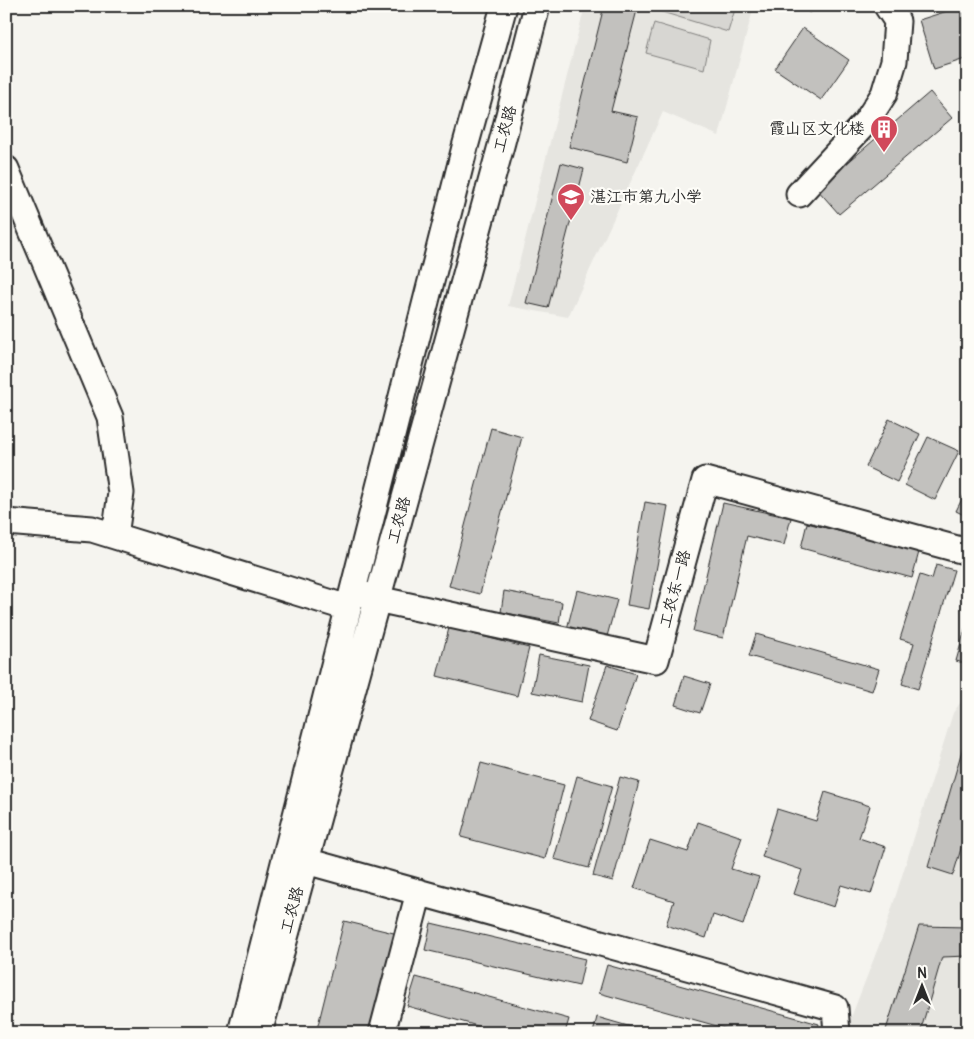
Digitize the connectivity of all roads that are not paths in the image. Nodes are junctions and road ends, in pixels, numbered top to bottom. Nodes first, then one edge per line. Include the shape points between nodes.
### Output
1 (504, 6) edge
2 (537, 6) edge
3 (887, 6) edge
4 (6, 169) edge
5 (799, 194) dead end
6 (6, 522) edge
7 (115, 536) junction
8 (968, 552) edge
9 (377, 599) junction
10 (351, 600) junction
11 (306, 861) junction
12 (419, 892) junction
13 (241, 1033) edge
14 (259, 1033) edge
15 (382, 1033) edge
16 (837, 1033) edge

1 - 10 street, 工农路 via 465,147
2 - 9 street, 工农路
3 - 5 street via 897,21 894,60 884,94 866,122
4 - 7 street via 110,417 121,493
6 - 7 street, 工农东一路 via 92,529
7 - 10 street, 工农东一路
8 - 9 street, 工农东一路 via 705,480 656,660
9 - 10 street, 工农东一路
9 - 11 street, 工农路
10 - 13 street, 工农路
11 - 12 street
11 - 14 street, 工农路
12 - 15 street
12 - 16 street via 835,1008

